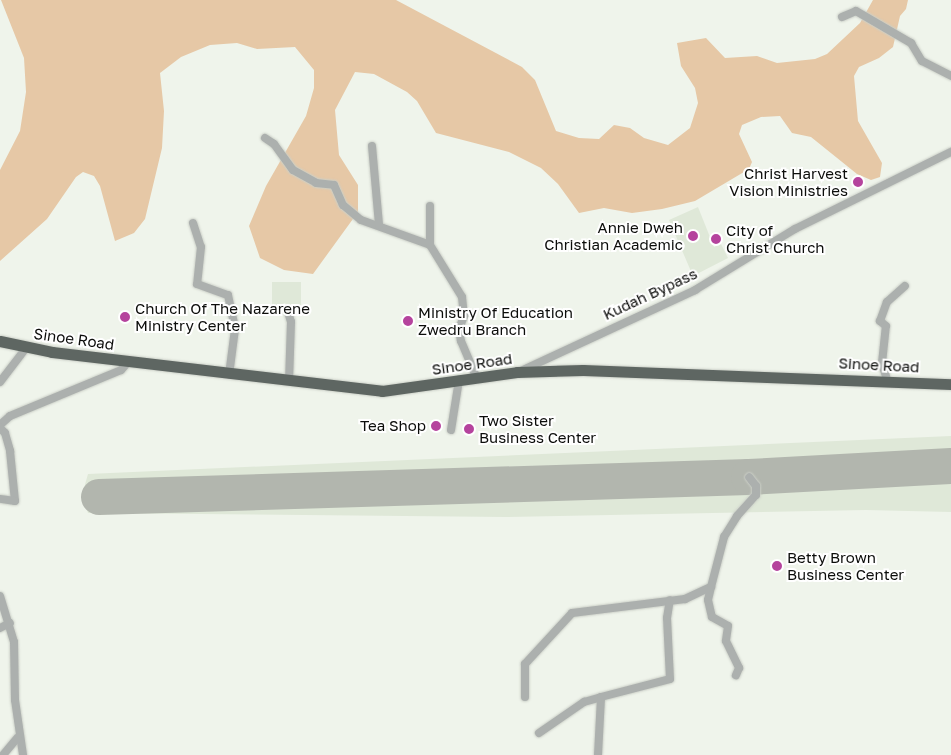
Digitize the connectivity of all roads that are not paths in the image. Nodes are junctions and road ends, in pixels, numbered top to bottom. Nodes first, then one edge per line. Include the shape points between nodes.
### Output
1 (842, 17) dead end
2 (951, 76) edge
3 (265, 138) dead end
4 (372, 146) dead end
5 (951, 152) edge
6 (430, 206) dead end
7 (194, 223) dead end
8 (379, 225) junction
9 (430, 245) junction
10 (905, 286) dead end
11 (288, 312) dead end
12 (0, 340) edge
13 (26, 348) junction
14 (128, 361) junction
15 (517, 372) junction
16 (228, 375) junction
17 (476, 377) junction
18 (460, 380) junction
19 (289, 381) junction
20 (0, 382) edge
21 (888, 383) junction
22 (951, 384) edge
23 (0, 426) edge
24 (450, 430) dead end
25 (748, 477) dead end
26 (0, 499) edge
27 (711, 587) junction
28 (0, 596) edge
29 (670, 600) junction
30 (10, 622) junction
31 (0, 628) edge
32 (736, 675) dead end
33 (525, 697) dead end
34 (601, 697) junction
35 (539, 733) dead end
36 (18, 737) junction
37 (3, 755) edge
38 (23, 755) edge
39 (598, 755) edge

1 - 2 street via 856,10 911,43 922,61
3 - 8 street via 274,144 293,170 316,183 334,185 343,204 354,216 368,225
4 - 8 street
5 - 15 street, Kudah Bypass via 795,230 696,290
6 - 9 street
7 - 16 street via 201,247 197,284 228,295 235,329
8 - 9 street
9 - 17 street via 462,297 461,341
10 - 21 street via 887,302 880,321 886,326 882,363
11 - 19 street via 291,322
12 - 13 highway, Sinoe Road
13 - 14 highway, Sinoe Road
13 - 20 street
14 - 16 highway, Sinoe Road
14 - 23 street via 121,370 10,416
15 - 17 highway, Sinoe Road
15 - 21 highway, Sinoe Road via 682,371
16 - 19 highway, Sinoe Road
17 - 18 highway, Sinoe Road
18 - 19 highway, Sinoe Road via 382,391
18 - 24 street
21 - 22 highway, Sinoe Road
23 - 26 street via 10,451 15,501
25 - 27 street via 756,486 756,495 724,537
27 - 29 street via 704,592
27 - 32 street via 708,600 712,618 728,626 726,642 739,668
28 - 30 street
29 - 33 street via 572,613 525,664
29 - 34 street via 667,618 670,679
30 - 31 street
30 - 36 street via 17,675
34 - 35 street via 584,702
34 - 39 street
36 - 37 street
36 - 38 street

